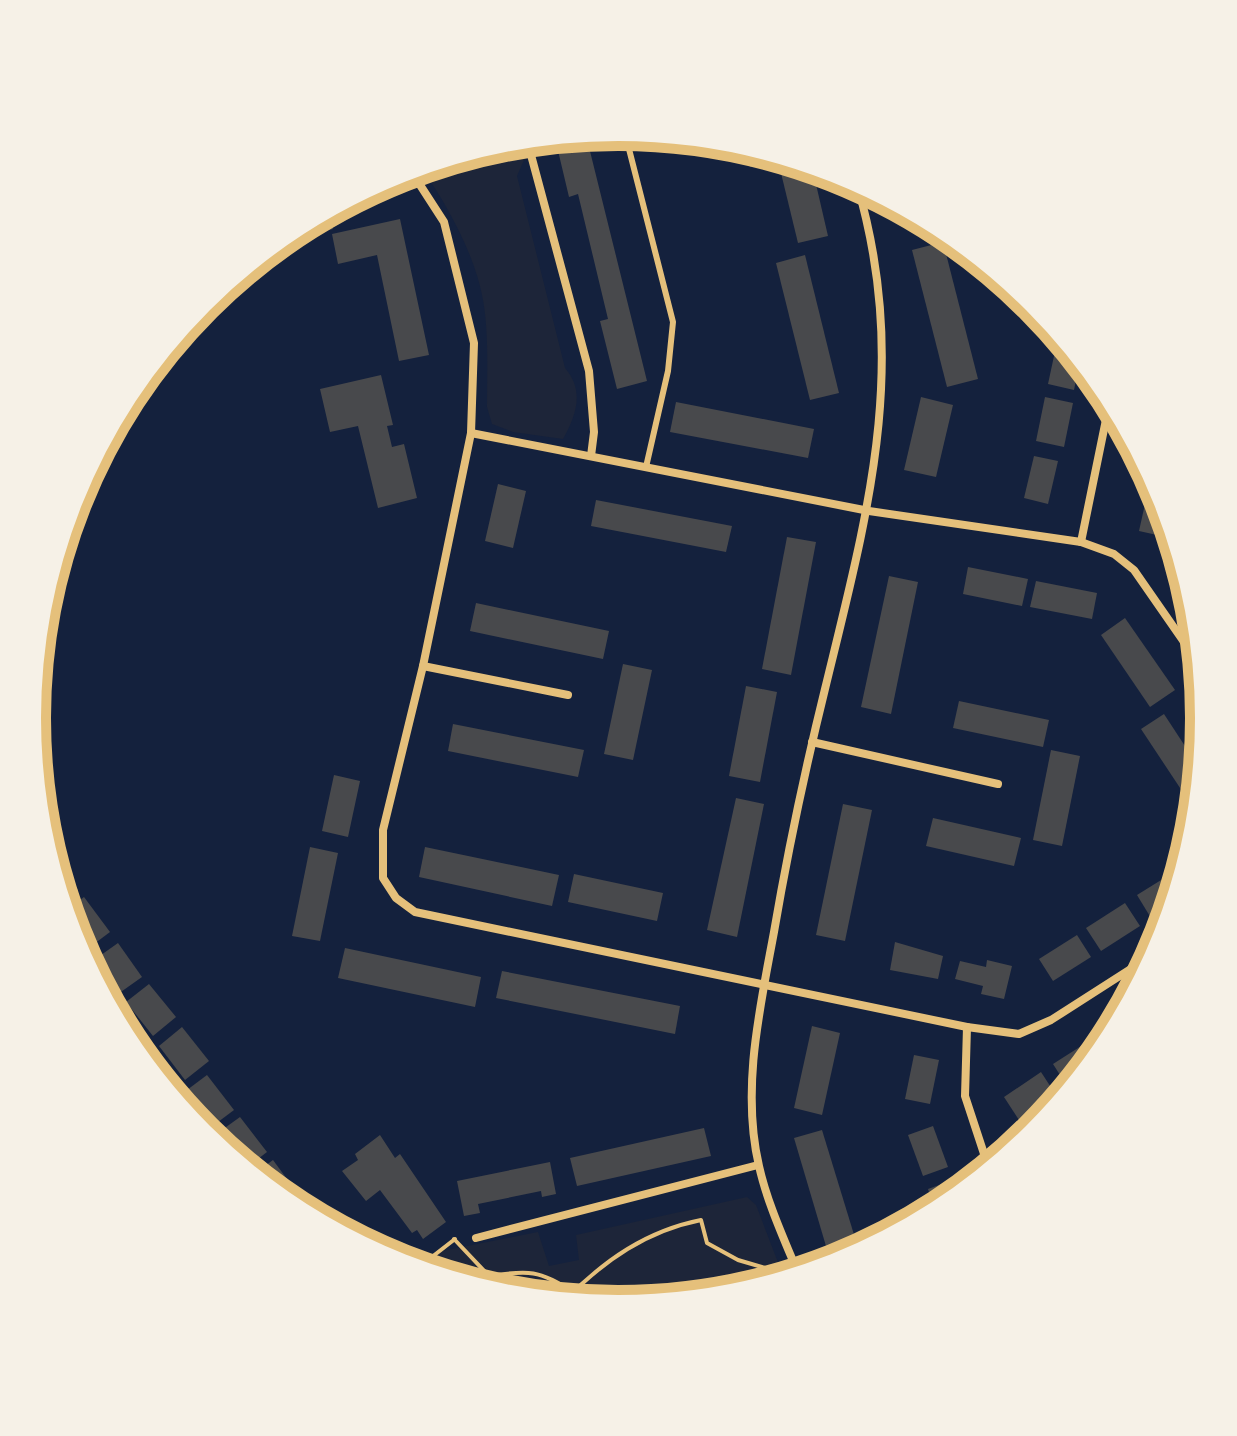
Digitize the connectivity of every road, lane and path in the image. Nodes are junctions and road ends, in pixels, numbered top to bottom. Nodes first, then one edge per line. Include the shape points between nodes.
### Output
1 (627, 146) edge
2 (530, 153) edge
3 (418, 182) edge
4 (862, 200) edge
5 (1106, 419) edge
6 (471, 433) junction
7 (591, 456) junction
8 (646, 467) junction
9 (869, 511) junction
10 (1081, 542) junction
11 (1186, 645) edge
12 (423, 666) junction
13 (568, 695) dead end
14 (812, 742) junction
15 (998, 784) dead end
16 (1134, 967) edge
17 (764, 983) junction
18 (967, 1027) junction
19 (985, 1157) edge
20 (758, 1165) junction
21 (476, 1238) joint
22 (454, 1239) junction
23 (430, 1258) edge
24 (794, 1263) edge
25 (770, 1270) edge
26 (488, 1275) edge
27 (492, 1276) edge
28 (567, 1288) edge
29 (576, 1289) edge

1 - 8 lane via 673,322 668,371
2 - 7 street via 589,371
3 - 6 street via 444,222 463,290 474,343
4 - 9 street via 871,231 882,354 881,422
5 - 10 street
6 - 7 street
6 - 12 street
7 - 8 street
8 - 9 street
9 - 10 street
9 - 14 street
10 - 11 street via 1114,554 1134,570
12 - 13 street
12 - 17 street via 383,830 383,878 396,898 415,912
14 - 15 street
14 - 17 street
16 - 18 street via 1051,1020 1019,1034
17 - 18 street
17 - 20 street via 751,1074
18 - 19 street via 965,1096
20 - 21 street
20 - 24 street
21 - 22 path
22 - 23 path
22 - 26 path
25 - 29 path via 707,1243 701,1220 670,1226 629,1245
27 - 28 path via 547,1274

